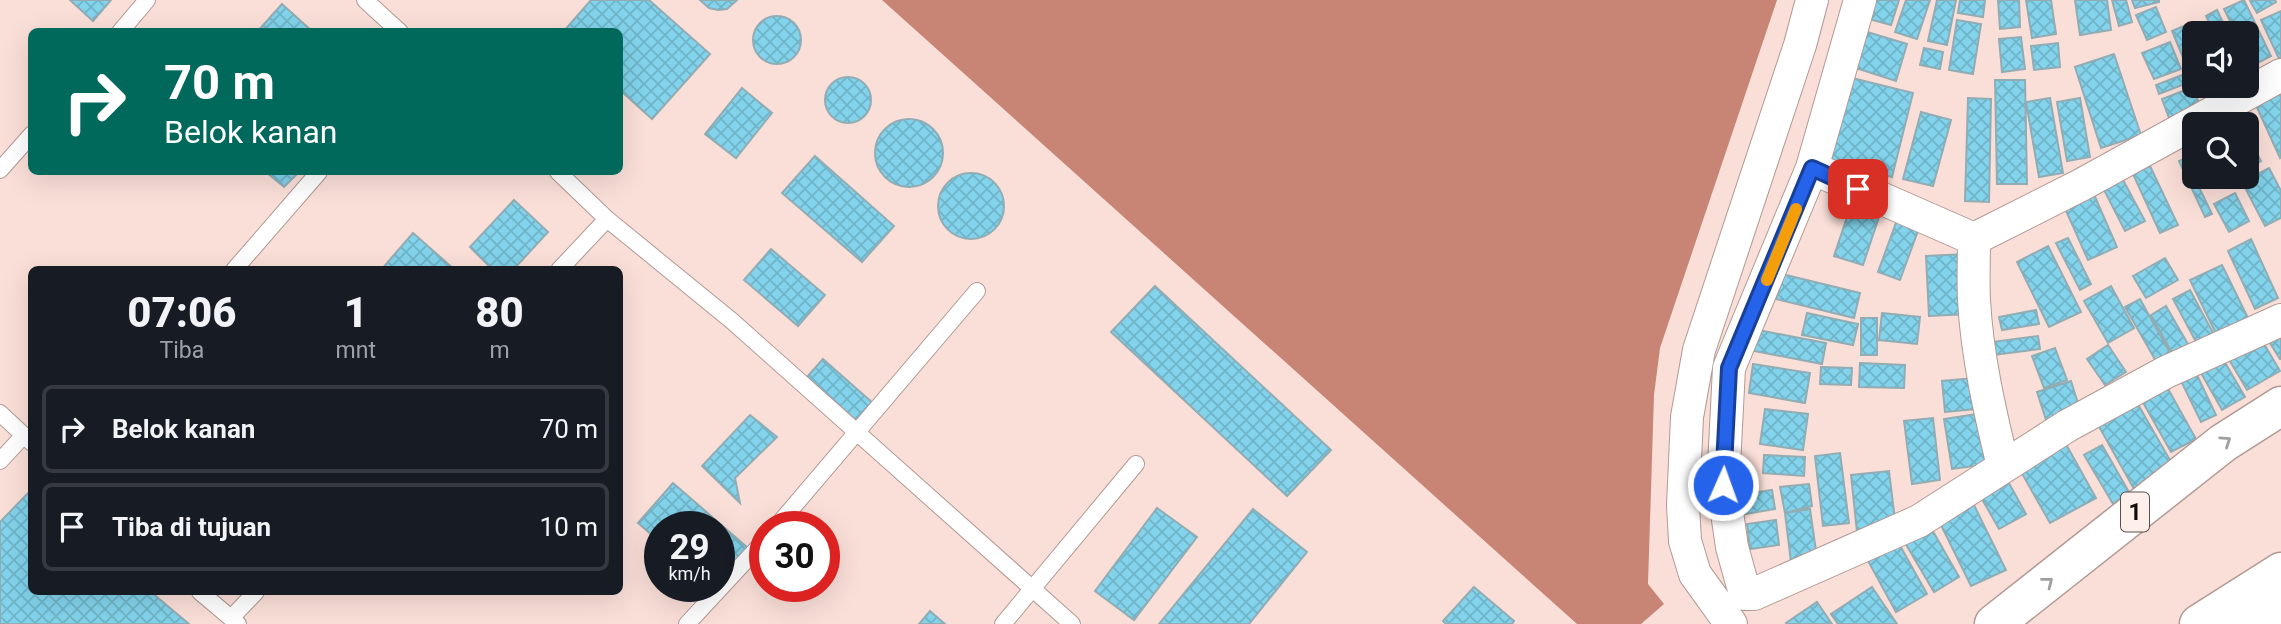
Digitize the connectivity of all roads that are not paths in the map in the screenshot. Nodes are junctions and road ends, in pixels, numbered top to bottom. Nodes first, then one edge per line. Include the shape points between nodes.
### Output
1 (147, 0) edge
2 (365, 0) edge
3 (1812, 0) edge
4 (1860, 0) edge
5 (123, 28) edge
6 (396, 28) edge
7 (2281, 75) edge
8 (28, 138) edge
9 (1812, 168) junction
10 (0, 170) edge
11 (316, 175) edge
12 (561, 175) edge
13 (607, 219) junction
14 (1974, 239) junction
15 (237, 266) edge
16 (563, 266) edge
17 (977, 291) dead end
18 (2281, 320) edge
19 (2281, 406) edge
20 (0, 413) edge
21 (858, 432) junction
22 (28, 439) edge
23 (0, 461) edge
24 (1136, 464) dead end
25 (2003, 466) junction
26 (790, 511) edge
27 (749, 557) edge
28 (2281, 572) edge
29 (1033, 590) junction
30 (204, 595) edge
31 (254, 595) edge
32 (2281, 612) edge
33 (235, 621) edge
34 (687, 624) edge
35 (1003, 624) edge
36 (1072, 624) edge
37 (1731, 624) edge
38 (1994, 624) edge
39 (2199, 624) edge
40 (2243, 624) edge

1 - 5 lane
2 - 6 lane
3 - 37 street via 1699,350 1687,417 1685,541 1695,574
4 - 9 street
7 - 14 street
8 - 10 lane
9 - 14 street
9 - 25 street via 1729,368 1723,485 1743,592 1754,594 1919,521
11 - 15 lane
12 - 13 lane
13 - 16 lane
13 - 21 lane
14 - 25 street via 1978,336
17 - 21 lane
18 - 25 street via 2166,372
38 -> 19 highway, 1 via 2223,443
20 - 22 lane
21 - 26 lane
21 - 29 lane
22 - 23 lane
24 - 29 lane
27 - 34 lane
28 - 39 highway
29 - 35 lane
29 - 36 lane
30 - 33 lane
31 - 33 lane
32 - 40 highway

